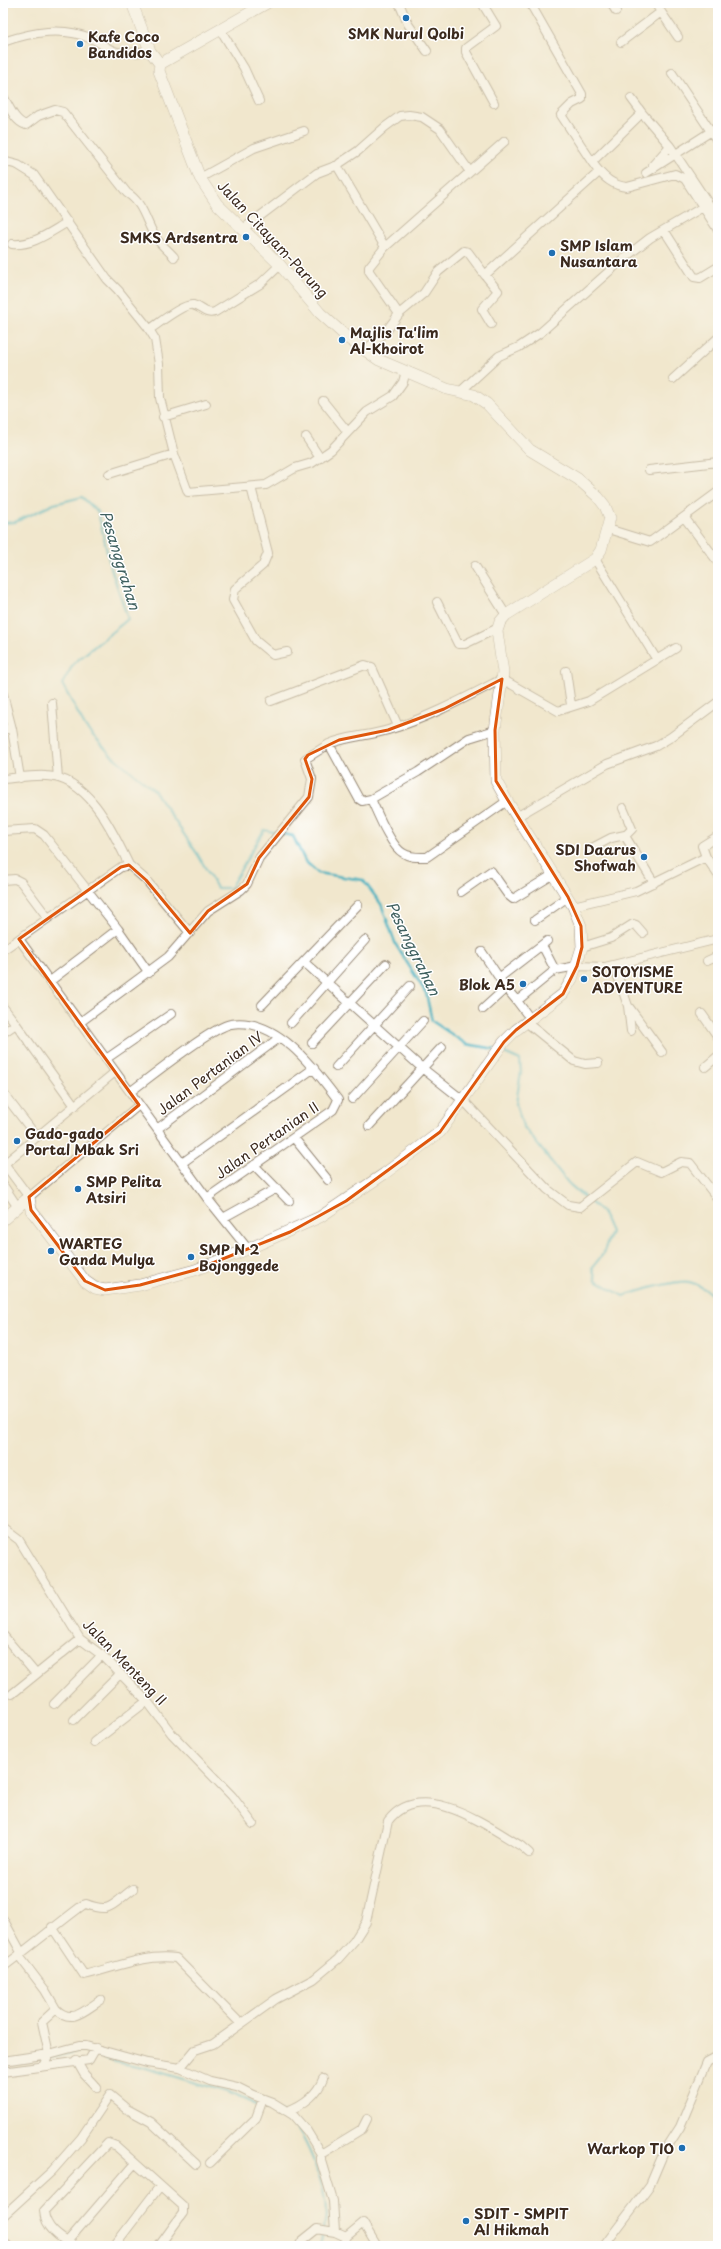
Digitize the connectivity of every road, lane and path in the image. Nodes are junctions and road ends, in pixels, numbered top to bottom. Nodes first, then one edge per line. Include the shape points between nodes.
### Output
1 (132, 3) edge
2 (267, 3) edge
3 (399, 3) edge
4 (482, 3) edge
5 (530, 3) edge
6 (611, 3) edge
7 (655, 3) edge
8 (616, 12) dead end
9 (661, 12) junction
10 (220, 29) junction
11 (678, 37) dead end
12 (3, 42) edge
13 (620, 42) dead end
14 (150, 51) junction
15 (427, 51) dead end
16 (160, 64) junction
17 (672, 73) dead end
18 (3, 96) edge
19 (631, 98) dead end
20 (259, 101) dead end
21 (494, 102) dead end
22 (642, 113) junction
23 (715, 129) edge
24 (304, 130) dead end
25 (506, 141) dead end
26 (718, 142) edge
27 (670, 146) junction
28 (675, 154) junction
29 (3, 161) edge
30 (592, 162) junction
31 (338, 166) junction
32 (470, 172) junction
33 (599, 172) junction
34 (646, 173) junction
35 (200, 178) junction
36 (635, 185) junction
37 (703, 207) junction
38 (718, 218) edge
39 (68, 222) junction
40 (243, 229) junction
41 (664, 230) junction
42 (718, 230) edge
43 (12, 244) dead end
44 (386, 246) junction
45 (174, 257) dead end
46 (280, 265) junction
47 (718, 267) edge
48 (485, 275) junction
49 (399, 314) junction
50 (492, 324) dead end
51 (150, 329) junction
52 (718, 338) edge
53 (364, 351) junction
54 (406, 371) junction
55 (673, 379) dead end
56 (461, 391) junction
57 (323, 401) dead end
58 (206, 404) dead end
59 (163, 417) junction
60 (347, 431) junction
61 (306, 437) dead end
62 (174, 454) junction
63 (320, 458) junction
64 (718, 462) edge
65 (649, 470) dead end
66 (109, 474) dead end
67 (251, 487) junction
68 (717, 494) edge
69 (684, 517) junction
70 (608, 529) junction
71 (595, 559) junction
72 (718, 562) edge
73 (476, 566) dead end
74 (437, 602) dead end
75 (506, 615) junction
76 (498, 628) junction
77 (676, 648) dead end
78 (287, 652) dead end
79 (657, 660) junction
80 (566, 671) dead end
81 (502, 679) junction
82 (3, 694) edge
83 (270, 701) dead end
84 (718, 702) edge
85 (52, 703) dead end
86 (571, 705) junction
87 (398, 726) junction
88 (3, 729) edge
89 (12, 729) junction
90 (496, 730) junction
91 (329, 744) junction
92 (20, 778) junction
93 (58, 778) junction
94 (3, 779) edge
95 (371, 799) junction
96 (507, 801) junction
97 (623, 808) dead end
98 (518, 816) junction
99 (3, 831) edge
100 (625, 835) junction
101 (718, 836) edge
102 (590, 849) dead end
103 (706, 857) junction
104 (129, 865) junction
105 (554, 874) junction
106 (718, 875) edge
107 (3, 880) edge
108 (654, 883) junction
109 (88, 890) junction
110 (461, 892) dead end
111 (571, 901) junction
112 (358, 905) dead end
113 (48, 918) junction
114 (535, 920) dead end
115 (118, 929) junction
116 (190, 933) junction
117 (642, 933) dead end
118 (18, 939) junction
119 (718, 939) edge
120 (365, 940) dead end
121 (582, 947) junction
122 (3, 950) edge
123 (482, 952) dead end
124 (718, 956) edge
125 (707, 961) dead end
126 (304, 962) junction
127 (386, 964) dead end
128 (614, 965) junction
129 (577, 966) junction
130 (555, 970) junction
131 (148, 973) junction
132 (499, 978) junction
133 (49, 982) junction
134 (326, 982) junction
135 (410, 986) dead end
136 (506, 988) junction
137 (517, 1001) junction
138 (350, 1003) junction
139 (262, 1005) dead end
140 (628, 1006) junction
141 (3, 1007) edge
142 (483, 1009) dead end
143 (171, 1014) dead end
144 (702, 1014) dead end
145 (526, 1018) junction
146 (423, 1021) dead end
147 (79, 1023) junction
148 (291, 1023) dead end
149 (16, 1024) junction
150 (374, 1025) junction
151 (631, 1031) dead end
152 (3, 1033) edge
153 (718, 1037) edge
154 (279, 1038) junction
155 (312, 1043) dead end
156 (399, 1047) junction
157 (442, 1047) dead end
158 (662, 1052) dead end
159 (718, 1056) edge
160 (106, 1059) junction
161 (598, 1063) dead end
162 (336, 1067) dead end
163 (705, 1067) dead end
164 (314, 1068) junction
165 (422, 1068) junction
166 (115, 1072) junction
167 (130, 1092) junction
168 (3, 1093) edge
169 (352, 1099) dead end
170 (464, 1101) junction
171 (140, 1105) junction
172 (75, 1106) junction
173 (369, 1126) dead end
174 (157, 1129) junction
175 (37, 1137) junction
176 (294, 1138) junction
177 (4, 1163) edge
178 (182, 1163) junction
179 (254, 1165) junction
180 (328, 1180) dead end
181 (3, 1185) edge
182 (277, 1188) junction
183 (29, 1197) junction
184 (207, 1198) junction
185 (718, 1199) edge
186 (289, 1201) dead end
187 (17, 1206) junction
188 (31, 1210) junction
189 (224, 1218) junction
190 (3, 1220) edge
191 (248, 1249) junction
192 (3, 1528) edge
193 (3, 1635) edge
194 (80, 1639) junction
195 (102, 1655) junction
196 (36, 1674) junction
197 (120, 1674) junction
198 (12, 1694) dead end
199 (147, 1701) junction
200 (54, 1704) dead end
201 (74, 1720) dead end
202 (94, 1742) dead end
203 (253, 1824) dead end
204 (528, 1853) dead end
205 (133, 1889) dead end
206 (3, 1919) edge
207 (52, 1927) junction
208 (20, 1954) junction
209 (3, 1967) edge
210 (101, 2000) dead end
211 (56, 2009) junction
212 (241, 2024) junction
213 (93, 2052) junction
214 (718, 2056) edge
215 (47, 2059) junction
216 (76, 2060) junction
217 (3, 2061) edge
218 (180, 2068) junction
219 (3, 2072) edge
220 (323, 2079) dead end
221 (97, 2088) dead end
222 (264, 2099) junction
223 (287, 2111) junction
224 (367, 2119) dead end
225 (322, 2154) junction
226 (135, 2163) junction
227 (210, 2163) dead end
228 (196, 2164) dead end
229 (160, 2186) junction
230 (3, 2216) edge
231 (332, 2232) junction
232 (3, 2241) edge
233 (345, 2242) edge
234 (70, 2244) edge
235 (8, 2246) edge
236 (114, 2246) edge
237 (159, 2246) edge
238 (299, 2246) edge
239 (377, 2246) edge
240 (604, 2246) edge

1 - 14 street
2 - 10 street
3 - 15 street via 408,24
4 - 21 street via 496,26 466,48 466,52
5 - 30 street via 582,94 582,99 572,104 561,115
6 - 8 street
7 - 9 street
9 - 11 street
9 - 13 street
10 - 16 street
10 - 20 street via 244,68
12 - 14 street via 25,35 51,32 93,39 115,51
14 - 16 street
16 - 35 street, Jalan Citayam-Parung via 159,71
17 - 23 street
18 - 45 street via 16,118 26,125 38,116 54,110 63,112 127,193 134,197 147,217 153,233
19 - 22 street
22 - 27 street
22 - 30 street
23 - 26 street
23 - 28 street
24 - 35 street via 254,148
25 - 32 street
27 - 28 street
27 - 34 street
28 - 34 street
28 - 38 street
29 - 39 street via 18,165 34,175
30 - 33 street
31 - 32 street via 400,116 409,115 422,117 440,129
31 - 40 street via 316,173
31 - 44 street
32 - 44 street
33 - 36 street via 621,187
33 - 48 street
34 - 36 street
35 - 40 street, Jalan Citayam-Parung via 217,204
36 - 37 street via 675,174 680,176
37 - 41 street
37 - 42 street
39 - 43 street via 23,245
39 - 51 street via 107,280
40 - 46 street, Jalan Citayam-Parung
41 - 47 street via 694,277 700,278
41 - 56 street via 623,259 540,333 499,356
44 - 49 street via 368,270
46 - 51 street via 260,284 215,312 207,313 196,306 186,306
46 - 53 street, Jalan Citayam-Parung via 320,313
48 - 49 street via 468,252 464,251 438,272 424,294
48 - 50 street via 498,291 482,309
49 - 53 street
51 - 59 street via 155,339 159,364
52 - 55 street
53 - 54 street, Jalan Citayam-Parung
54 - 56 street, Jalan Citayam-Parung via 447,389
54 - 60 street via 403,382 396,392 388,400 367,412
56 - 70 street, Jalan Citayam-Parung via 474,395 487,404 530,450 578,479 598,497 610,518
57 - 60 street
58 - 59 street
59 - 62 street
60 - 63 street via 331,450
61 - 63 street
62 - 66 street
62 - 67 street via 188,492
63 - 67 street via 295,468 266,485
64 - 65 street
67 - 78 street via 268,553 263,564 235,589 232,600 256,641 273,655
68 - 69 street
69 - 70 street via 650,542
69 - 72 street
70 - 71 street, Jalan Citayam-Parung
71 - 75 street
71 - 79 street
73 - 75 street
74 - 76 street via 458,644 465,644
75 - 76 street
76 - 81 street
77 - 79 street
79 - 86 street via 589,701
80 - 86 street
81 - 86 street via 555,710
81 - 87 street via 444,709
81 - 90 street
82 - 89 street
83 - 87 street via 365,665 372,667
84 - 98 street via 672,737 656,746 607,764
85 - 93 street
87 - 91 street
88 - 89 street
89 - 92 street
90 - 95 street via 469,738
90 - 96 street via 496,781
91 - 95 street via 359,799
91 - 116 street via 305,759 312,779 309,796 259,858 247,884 208,910
92 - 93 street
92 - 94 street
93 - 104 street via 77,787 107,819
95 - 96 street via 390,838 401,853 412,857 427,857
96 - 98 street
97 - 100 street via 632,829
98 - 105 street
99 - 109 street via 27,829 41,832
100 - 102 street via 611,838
100 - 108 street
101 - 103 street via 702,846
103 - 106 street
103 - 108 street
104 - 109 street via 120,867
104 - 116 street via 146,880
105 - 110 street via 513,899 491,871
105 - 111 street
107 - 113 street via 15,879 21,882
108 - 111 street via 636,890
109 - 113 street
109 - 115 street
111 - 114 street
111 - 121 street via 582,926
112 - 126 street
113 - 118 street
115 - 131 street
115 - 133 street
116 - 131 street via 168,957
117 - 121 street via 633,924 611,938
118 - 122 street
118 - 133 street
119 - 128 street
120 - 134 street
121 - 129 street
123 - 132 street
124 - 125 street
126 - 134 street
126 - 139 street
127 - 138 street
128 - 129 street via 595,968
128 - 140 street
129 - 130 street
129 - 145 street via 563,994
130 - 132 street via 544,943
130 - 137 street
131 - 147 street
132 - 136 street
133 - 147 street
134 - 138 street
134 - 148 street
135 - 150 street
136 - 137 street
136 - 142 street
137 - 145 street
138 - 150 street
138 - 155 street
140 - 151 street
140 - 158 street
141 - 149 street
143 - 160 street
144 - 153 street
145 - 161 street via 574,1061 585,1064
145 - 170 street via 504,1042
146 - 156 street
147 - 160 street
149 - 152 street
149 - 172 street
150 - 156 street
150 - 162 street
154 - 164 street via 299,1052
154 - 167 street via 256,1026 230,1024
154 - 174 street, Jalan Pertanian IV
156 - 165 street
156 - 169 street
157 - 165 street
159 - 163 street
160 - 166 street
164 - 176 street, Jalan Pertanian II via 338,1100 333,1110
164 - 178 street
165 - 170 street
165 - 173 street
166 - 167 street
166 - 172 street
167 - 171 street
168 - 175 street
170 - 185 street via 547,1189 568,1205 580,1207 637,1162 661,1172 686,1162 694,1167
170 - 191 street via 433,1139 371,1183 320,1216
171 - 174 street
171 - 183 street
172 - 175 street
174 - 178 street
175 - 177 street
176 - 179 street, Jalan Pertanian II
176 - 180 street
177 - 183 street
178 - 184 street
179 - 182 street
179 - 184 street, Jalan Pertanian II
181 - 187 street
182 - 186 street
182 - 189 street
183 - 187 street
183 - 188 street
184 - 189 street
187 - 188 street
187 - 190 street
188 - 191 street via 85,1281 95,1288 105,1290 140,1285 195,1270
189 - 191 street
192 - 194 street, Jalan Menteng II via 18,1540
193 - 196 street
194 - 195 street, Jalan Menteng II
194 - 196 street
195 - 197 street, Jalan Menteng II
195 - 200 street
196 - 198 street
197 - 199 street, Jalan Menteng II
197 - 201 street
199 - 202 street
199 - 203 street, Jalan Menteng II via 172,1734 232,1796
204 - 212 street via 521,1846 456,1808 420,1803 395,1811 388,1821 366,1922 354,1941 338,1960 314,1979 293,1989
205 - 207 street via 110,1907 96,1909 85,1904
206 - 208 street
207 - 208 street
207 - 212 street via 84,1975 156,1958 176,1958
208 - 209 street
208 - 211 street
210 - 211 street via 72,2017 65,2017
211 - 215 street via 42,2022
212 - 218 street via 213,2044 195,2050
213 - 215 street via 79,2046
213 - 216 street via 88,2060
213 - 218 street
214 - 240 street via 707,2062 680,2127 664,2152 650,2185
215 - 216 street
215 - 217 street
215 - 219 street
216 - 221 street
218 - 222 street
220 - 223 street via 311,2097
222 - 223 street
222 - 227 street via 256,2118
223 - 225 street via 307,2131
224 - 225 street via 362,2129
225 - 231 street via 321,2161 333,2201
226 - 229 street
226 - 234 street
226 - 234 street via 108,2143 44,2211 51,2229
228 - 230 street via 151,2122 110,2095 81,2138 52,2171
229 - 236 street
229 - 237 street via 176,2199 184,2210
231 - 233 street
231 - 238 street via 317,2229 302,2240
232 - 235 street
233 - 239 street via 363,2223

